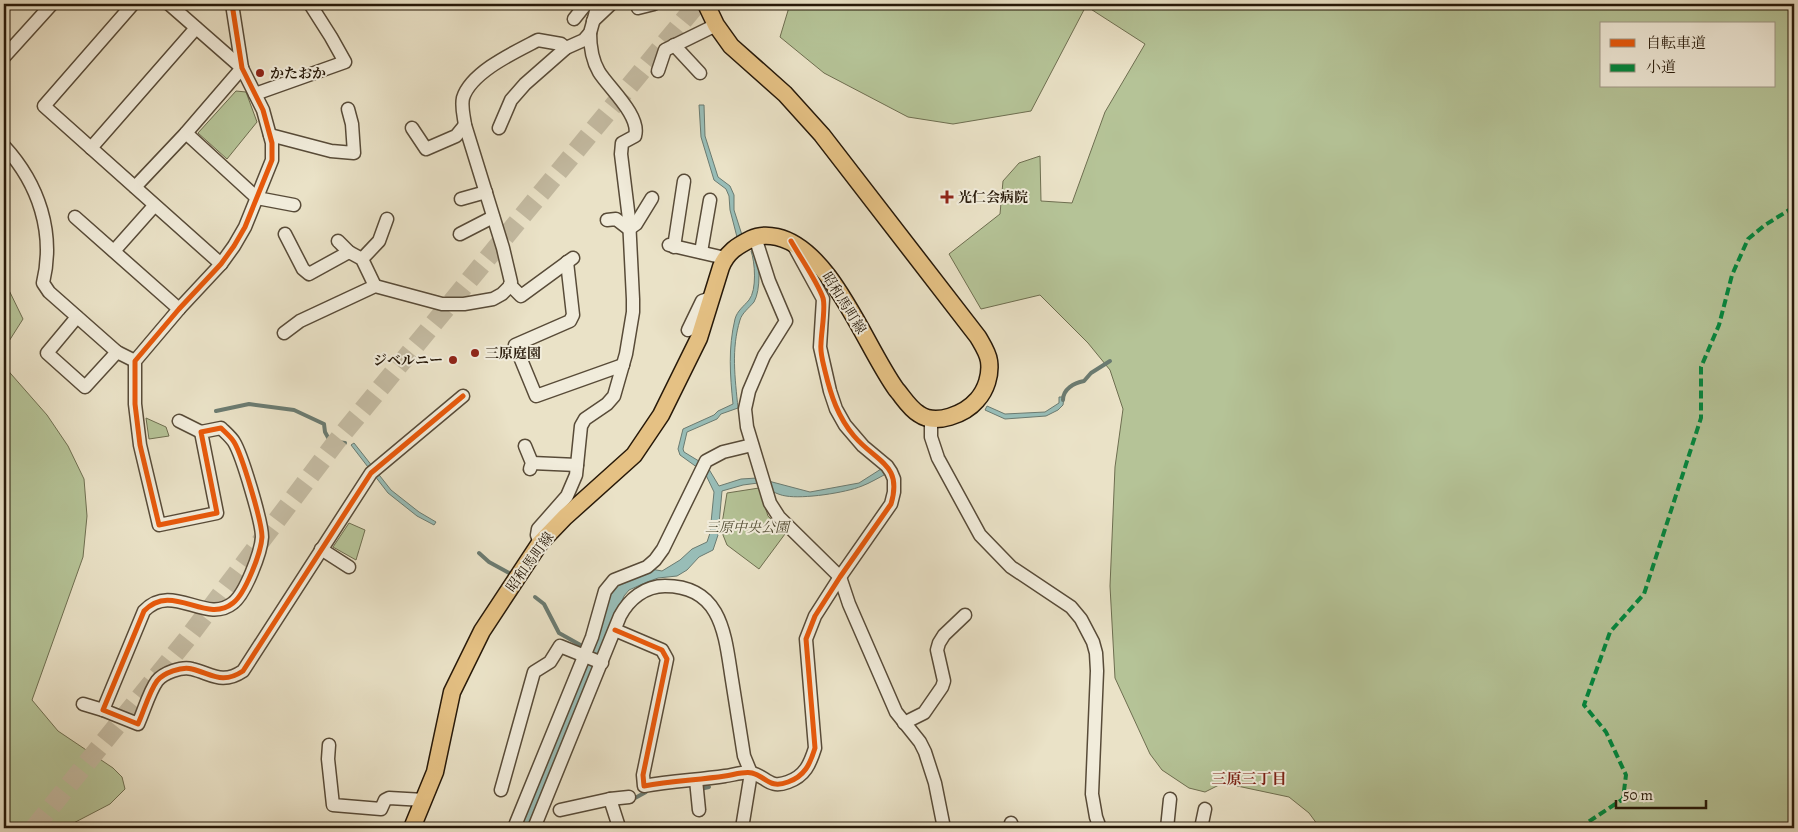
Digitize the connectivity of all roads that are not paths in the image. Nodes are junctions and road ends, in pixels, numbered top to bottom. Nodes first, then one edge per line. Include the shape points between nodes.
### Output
1 (52, 4) edge
2 (133, 4) edge
3 (169, 4) edge
4 (232, 4) edge
5 (310, 4) edge
6 (586, 4) edge
7 (598, 4) edge
8 (610, 4) edge
9 (654, 4) edge
10 (706, 4) edge
11 (638, 8) dead end
12 (574, 19) dead end
13 (716, 25) junction
14 (592, 27) junction
15 (196, 28) junction
16 (674, 45) junction
17 (566, 48) junction
18 (4, 57) edge
19 (242, 68) junction
20 (658, 71) dead end
21 (700, 73) dead end
22 (255, 94) junction
23 (348, 109) dead end
24 (465, 125) junction
25 (412, 128) dead end
26 (499, 128) dead end
27 (186, 133) junction
28 (270, 134) junction
29 (4, 146) edge
30 (91, 148) junction
31 (684, 181) dead end
32 (135, 187) junction
33 (486, 192) junction
34 (258, 198) junction
35 (652, 198) dead end
36 (461, 199) dead end
37 (710, 200) dead end
38 (294, 205) dead end
39 (154, 206) junction
40 (75, 217) dead end
41 (493, 217) junction
42 (387, 219) dead end
43 (607, 220) dead end
44 (629, 229) junction
45 (285, 234) dead end
46 (460, 234) dead end
47 (755, 237) junction
48 (338, 241) dead end
49 (791, 242) junction
50 (114, 251) junction
51 (349, 252) junction
52 (700, 252) junction
53 (725, 258) junction
54 (362, 260) junction
55 (221, 264) junction
56 (510, 284) junction
57 (375, 286) junction
58 (711, 298) junction
59 (179, 309) junction
60 (77, 317) junction
61 (688, 330) dead end
62 (284, 333) dead end
63 (117, 352) junction
64 (136, 361) junction
65 (623, 365) junction
66 (463, 396) dead end
67 (931, 420) junction
68 (179, 421) dead end
69 (200, 432) junction
70 (752, 444) junction
71 (525, 446) dead end
72 (577, 465) junction
73 (540, 543) junction
74 (321, 549) junction
75 (350, 567) dead end
76 (840, 577) junction
77 (965, 615) dead end
78 (615, 630) junction
79 (585, 655) junction
80 (602, 663) junction
81 (83, 704) dead end
82 (104, 710) junction
83 (904, 723) junction
84 (329, 745) dead end
85 (752, 773) junction
86 (696, 780) junction
87 (501, 790) dead end
88 (628, 797) dead end
89 (610, 799) junction
90 (1170, 799) dead end
91 (424, 800) junction
92 (525, 802) junction
93 (542, 809) junction
94 (1205, 809) dead end
95 (560, 810) dead end
96 (699, 810) dead end
97 (619, 827) edge
98 (412, 828) edge
99 (514, 828) edge
100 (534, 828) edge
101 (742, 828) edge
102 (944, 828) edge
103 (1100, 828) edge
104 (1167, 828) edge
105 (1201, 828) edge

1 - 18 street
2 - 30 street via 44,106
3 - 15 street
4 - 19 street
5 - 22 street via 345,62
6 - 12 street
7 - 14 street
8 - 14 street
9 - 11 street
10 - 13 main road
13 - 16 street
13 - 67 main road via 731,46 786,94 822,135 978,337 989,361 985,388 977,401 967,408
14 - 17 street via 584,40
14 - 44 street via 593,58 636,128 635,136 622,143 620,154
15 - 19 street
15 - 30 street
16 - 20 street via 665,50
16 - 21 street
17 - 24 street via 538,40 486,71 474,81 463,99
17 - 26 street via 525,84 512,100
19 - 22 street
19 - 27 street
22 - 28 street
23 - 28 street via 354,153 330,151
24 - 25 street via 456,136 426,149
24 - 33 street
27 - 32 street
27 - 34 street
28 - 34 street via 272,160
29 - 60 street via 25,174 45,224 46,268 42,283
30 - 32 street
31 - 52 street via 672,246
32 - 39 street
33 - 36 street
33 - 41 street
34 - 38 street
34 - 55 street via 245,227
35 - 44 street via 636,224
37 - 52 street
39 - 50 street
39 - 55 street
40 - 50 street
41 - 46 street
41 - 56 street
42 - 54 street via 379,241
43 - 44 street via 616,219
44 - 65 street via 634,312
45 - 51 street via 302,270 309,274
47 - 49 main road, 昭和馬町線 via 772,235
47 - 53 main road via 733,249
47 - 70 street via 786,321 764,356 749,391 745,409
48 - 51 street
49 - 67 main road, 昭和馬町線 via 829,276 890,380 908,404
49 - 76 street via 824,300 820,347 836,409 845,425 887,466 894,479 891,504
50 - 59 street
51 - 54 street
52 - 53 street
53 - 58 main road, 昭和馬町線
54 - 57 street
55 - 59 street
56 - 57 street via 493,299 464,304 442,304
56 - 65 street via 521,296 570,260 573,315 570,322 515,346 536,396
57 - 62 street via 300,321
58 - 61 street via 702,301
58 - 73 main road, 昭和馬町線 via 699,338 661,415 634,455
59 - 64 street
60 - 63 street
60 - 63 street via 47,352 85,387
63 - 64 street
64 - 69 street via 135,404 140,445 159,525 217,513
65 - 72 street via 614,396 583,422
66 - 74 street via 371,472
67 - 103 street via 931,437 938,458 980,535 1011,566 1071,607 1082,619 1093,642 1096,671 1092,794
68 - 69 street
69 - 82 street via 221,428 234,442 260,523 262,539 256,560 240,597 224,609 218,611 167,600 147,608
70 - 76 street via 770,503
70 - 79 street via 723,452 706,461 655,560 647,567 614,580 605,591
71 - 72 street via 531,466
72 - 73 street via 567,496 538,529
73 - 91 main road, 昭和馬町線 via 482,631 452,692 435,772
74 - 75 street
74 - 82 street via 243,671 227,678 190,668 169,672 158,680 138,724
76 - 83 street via 888,696
76 - 85 street via 815,616 806,639 814,748 810,764 792,781 777,785
77 - 83 street via 944,635 937,650 944,680 942,687 924,713
78 - 80 street
78 - 85 street via 629,602 654,587 682,587 712,607 724,630 744,756
78 - 86 street via 662,650 667,659 643,774 644,786
79 - 80 street
79 - 87 street via 560,646 550,662 534,672
79 - 92 street
80 - 93 street
81 - 82 street
83 - 102 street via 925,752
84 - 91 street via 333,805 381,809 389,798
85 - 86 street
85 - 101 street
86 - 96 street
88 - 89 street
89 - 95 street
89 - 97 street
90 - 104 street
91 - 98 main road, 昭和馬町線
92 - 93 street
92 - 99 street
93 - 100 street
94 - 105 street

